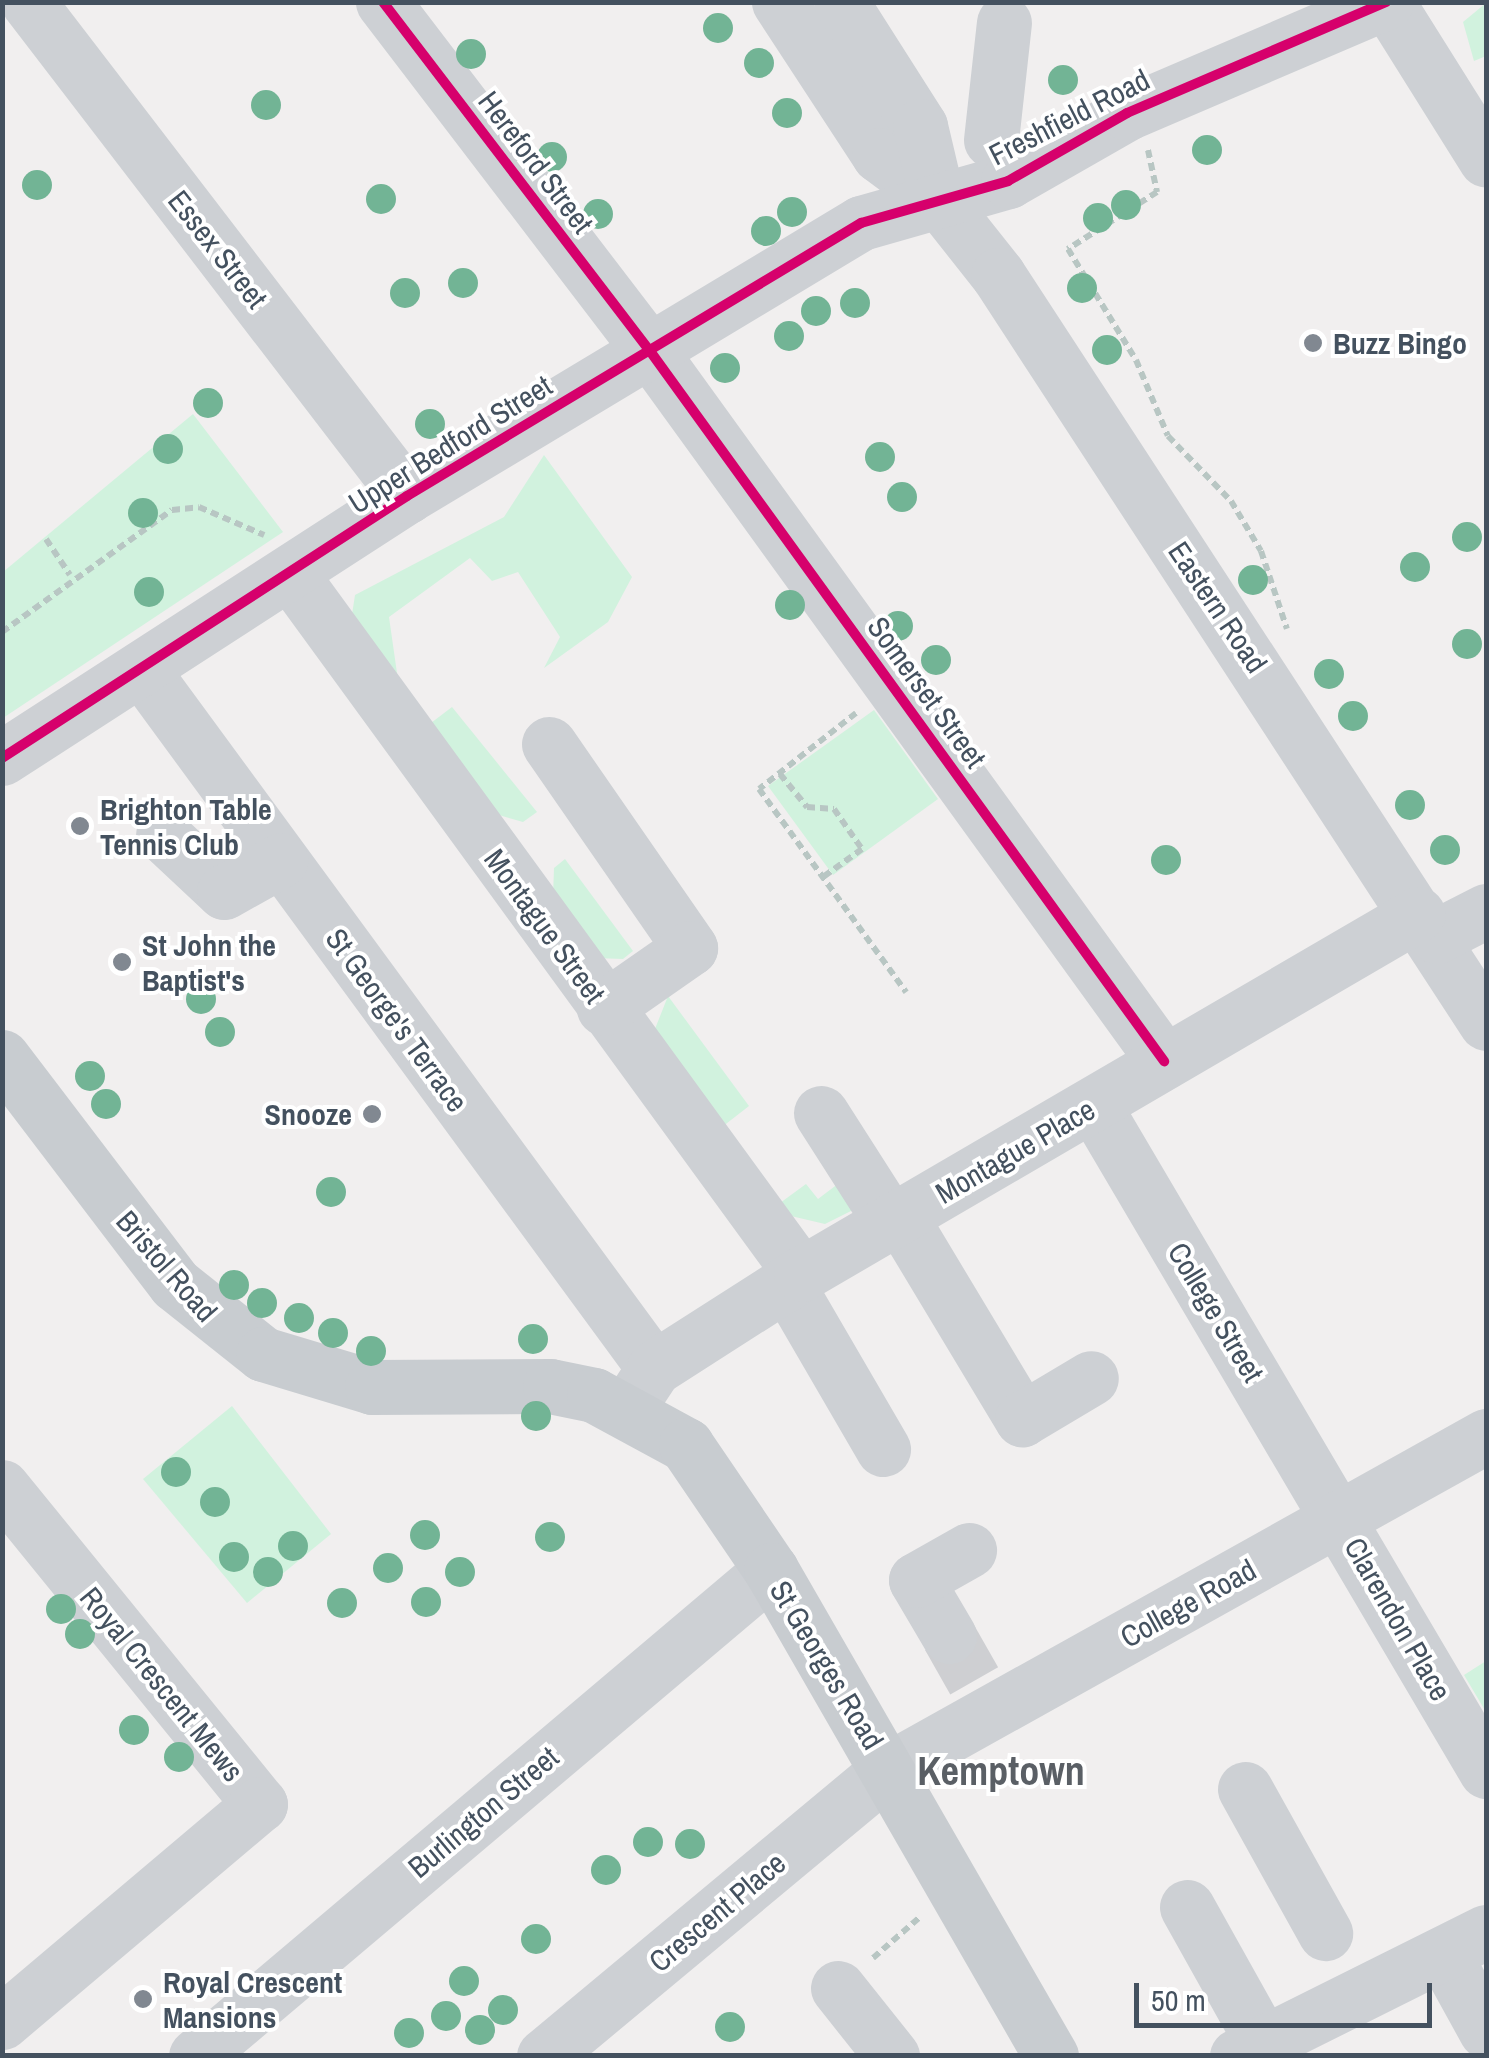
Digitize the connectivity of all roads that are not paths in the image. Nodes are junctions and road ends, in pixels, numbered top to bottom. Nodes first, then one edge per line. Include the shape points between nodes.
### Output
1 (383, 2) edge
2 (779, 2) edge
3 (842, 2) edge
4 (1386, 2) edge
5 (21, 16) edge
6 (1004, 23) dead end
7 (991, 140) dead end
8 (1486, 160) edge
9 (938, 198) junction
10 (650, 351) junction
11 (408, 496) junction
12 (294, 574) junction
13 (142, 670) junction
14 (550, 744) dead end
15 (2, 758) edge
16 (163, 835) dead end
17 (281, 860) junction
18 (1486, 911) edge
19 (1428, 925) junction
20 (604, 1008) junction
21 (1486, 1023) edge
22 (2, 1057) edge
23 (1164, 1062) junction
24 (1094, 1106) junction
25 (821, 1113) dead end
26 (896, 1221) junction
27 (794, 1279) junction
28 (1091, 1378) dead end
29 (642, 1387) junction
30 (1486, 1436) edge
31 (883, 1449) dead end
32 (2, 1488) edge
33 (1339, 1518) junction
34 (969, 1550) dead end
35 (771, 1570) junction
36 (972, 1676) junction
37 (1483, 1757) edge
38 (890, 1769) junction
39 (1245, 1790) dead end
40 (1187, 1907) dead end
41 (1465, 1944) edge
42 (1342, 1964) junction
43 (838, 1988) road end
44 (2, 2022) edge
45 (1486, 2030) edge
46 (1255, 2050) edge
47 (196, 2056) edge
48 (544, 2056) edge
49 (892, 2056) edge
50 (1051, 2056) edge

1 - 10 street, Hereford Street
2 - 9 street, Eastern Road via 880,156
3 - 9 street, Eastern Road via 920,126
4 - 8 street
4 - 9 street, Freshfield Road via 1127,112 1008,181
5 - 11 street, Essex Street
6 - 7 street
9 - 10 street, Upper Bedford Street via 878,214
9 - 19 street, Eastern Road via 1005,284
10 - 11 street, Upper Bedford Street
10 - 23 street, Somerset Street
11 - 12 street, Upper Bedford Street
12 - 13 street, Upper Bedford Street
12 - 20 street, Montague Street
13 - 15 street, Upper Bedford Street
13 - 17 street, St George's Terrace
14 - 20 street via 690,948
16 - 17 street via 224,892
17 - 29 street, St George's Terrace via 583,1274
18 - 19 street, Montague Place
19 - 21 street, Eastern Road
19 - 23 street, Montague Place
20 - 27 street, Montague Street
22 - 29 main road, Bristol Road via 175,1284 263,1354 372,1386
23 - 24 street, Montague Place
24 - 26 street, Montague Place
24 - 33 street, College Street
25 - 26 street
26 - 27 street, Montague Place
26 - 28 street via 1022,1419
27 - 29 street, Montague Place
27 - 31 street, Montague Street
29 - 35 main road, St Georges Road via 700,1460
30 - 33 street, College Road
32 - 44 street, Royal Crescent Mews via 260,1804
33 - 36 street, College Road
33 - 37 street, Clarendon Place
34 - 36 street via 916,1580
35 - 38 main road, St Georges Road
35 - 47 street, Burlington Street
36 - 38 street, College Road
38 - 48 street, Crescent Place
38 - 50 main road, St Georges Road
39 - 42 street
40 - 46 street
41 - 42 street
41 - 45 street
42 - 46 street
43 - 49 street

